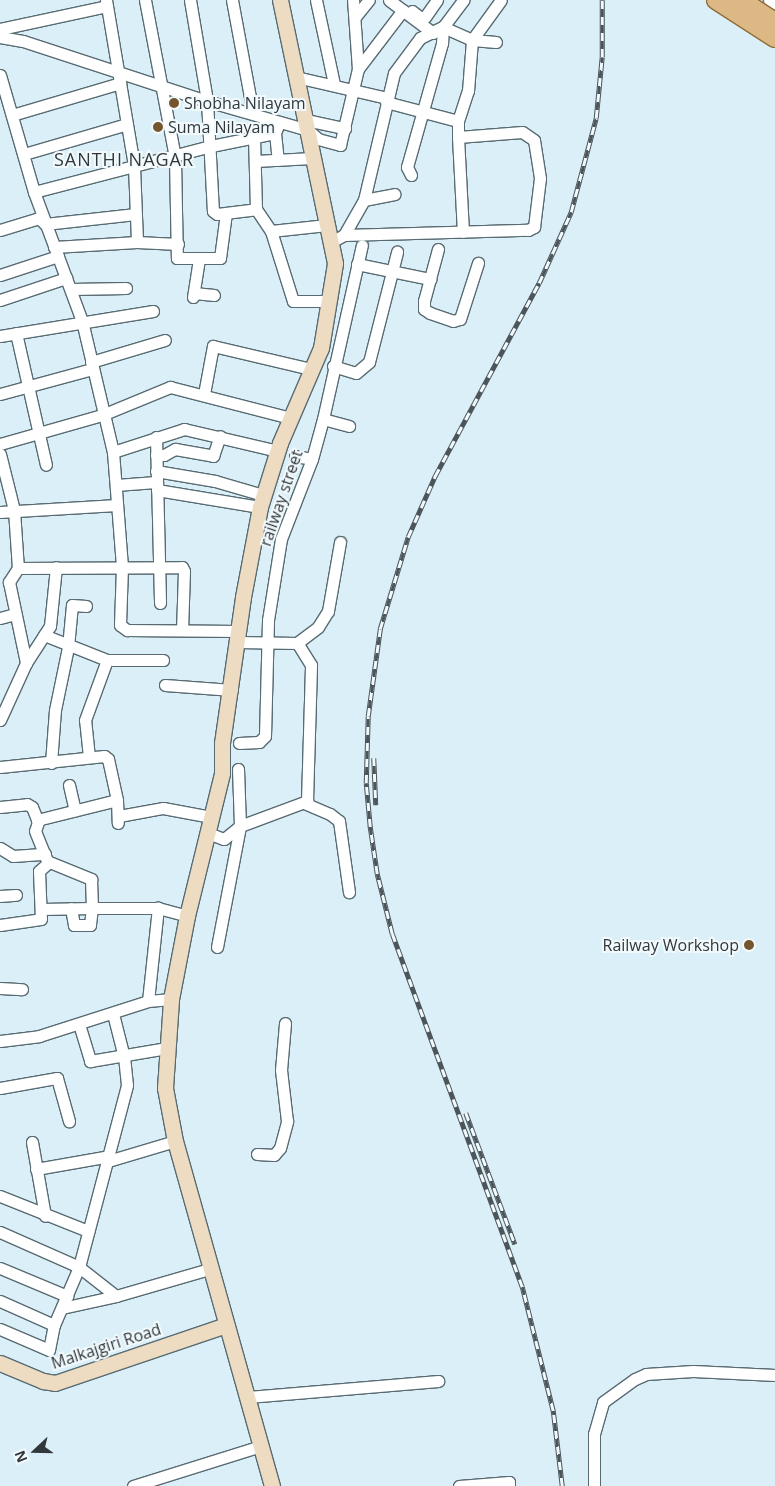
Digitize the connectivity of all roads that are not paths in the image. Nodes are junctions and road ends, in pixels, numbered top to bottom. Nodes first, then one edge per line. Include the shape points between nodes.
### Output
1 (145, 0) edge
2 (190, 0) edge
3 (232, 0) edge
4 (280, 0) edge
5 (316, 0) edge
6 (353, 0) edge
7 (369, 0) edge
8 (389, 0) edge
9 (437, 0) edge
10 (463, 0) edge
11 (501, 0) edge
12 (716, 0) edge
13 (741, 0) edge
14 (769, 0) edge
15 (106, 3) edge
16 (775, 4) edge
17 (401, 5) edge
18 (775, 10) edge
19 (355, 17) junction
20 (775, 22) edge
21 (0, 29) edge
22 (438, 30) junction
23 (0, 37) edge
24 (775, 38) edge
25 (472, 40) junction
26 (496, 42) dead end
27 (775, 45) edge
28 (358, 69) junction
29 (0, 75) edge
30 (296, 77) junction
31 (119, 78) junction
32 (334, 84) junction
33 (160, 85) junction
34 (353, 90) junction
35 (386, 100) junction
36 (207, 101) junction
37 (253, 113) junction
38 (421, 113) junction
39 (12, 116) junction
40 (458, 121) junction
41 (127, 124) junction
42 (307, 125) junction
43 (277, 128) junction
44 (346, 128) junction
45 (254, 137) junction
46 (458, 137) junction
47 (212, 146) junction
48 (24, 154) junction
49 (175, 158) junction
50 (314, 158) junction
51 (278, 160) junction
52 (254, 161) junction
53 (134, 166) junction
54 (411, 175) dead end
55 (34, 192) junction
56 (394, 194) dead end
57 (364, 200) junction
58 (256, 209) junction
59 (226, 213) junction
60 (135, 214) junction
61 (45, 224) junction
62 (327, 224) junction
63 (0, 229) edge
64 (271, 231) junction
65 (463, 232) junction
66 (338, 238) junction
67 (137, 242) junction
68 (178, 244) junction
69 (362, 245) dead end
70 (438, 249) dead end
71 (56, 252) junction
72 (397, 252) dead end
73 (199, 260) junction
74 (478, 263) dead end
75 (357, 264) junction
76 (392, 271) junction
77 (0, 275) edge
78 (430, 279) junction
79 (69, 284) junction
80 (126, 288) dead end
81 (214, 295) dead end
82 (0, 300) edge
83 (328, 301) junction
84 (153, 311) dead end
85 (82, 321) junction
86 (1, 332) edge
87 (16, 333) junction
88 (165, 340) dead end
89 (91, 366) junction
90 (333, 366) junction
91 (312, 369) junction
92 (26, 387) junction
93 (0, 394) edge
94 (204, 394) junction
95 (102, 415) junction
96 (291, 418) junction
97 (323, 419) junction
98 (349, 426) dead end
99 (39, 435) junction
100 (220, 436) junction
101 (156, 437) junction
102 (0, 444) edge
103 (278, 451) junction
104 (113, 452) junction
105 (0, 454) edge
106 (156, 455) junction
107 (295, 456) dead end
108 (312, 460) junction
109 (46, 465) dead end
110 (156, 481) junction
111 (116, 485) junction
112 (261, 501) junction
113 (117, 505) junction
114 (14, 510) junction
115 (0, 512) edge
116 (340, 542) dead end
117 (56, 567) junction
118 (122, 567) junction
119 (160, 567) junction
120 (18, 568) junction
121 (160, 603) dead end
122 (86, 606) dead end
123 (15, 614) junction
124 (0, 618) edge
125 (182, 630) junction
126 (44, 635) junction
127 (238, 636) junction
128 (267, 644) junction
129 (297, 644) junction
130 (68, 647) junction
131 (107, 660) junction
132 (163, 660) dead end
133 (26, 663) junction
134 (165, 685) dead end
135 (232, 690) junction
136 (0, 720) edge
137 (239, 743) dead end
138 (89, 757) junction
139 (51, 763) junction
140 (0, 767) edge
141 (238, 769) dead end
142 (69, 785) dead end
143 (117, 800) junction
144 (304, 803) junction
145 (0, 807) edge
146 (75, 810) junction
147 (212, 817) junction
148 (37, 820) junction
149 (240, 826) junction
150 (208, 833) junction
151 (224, 839) junction
152 (0, 848) edge
153 (234, 857) junction
154 (46, 859) junction
155 (349, 892) dead end
156 (16, 895) dead end
157 (0, 896) edge
158 (72, 908) junction
159 (92, 908) junction
160 (158, 908) junction
161 (42, 909) junction
162 (187, 916) junction
163 (0, 925) edge
164 (217, 947) dead end
165 (0, 988) edge
166 (22, 989) dead end
167 (171, 999) junction
168 (148, 1001) junction
169 (113, 1014) junction
170 (285, 1023) dead end
171 (79, 1024) junction
172 (0, 1041) edge
173 (167, 1048) junction
174 (124, 1057) junction
175 (0, 1088) edge
176 (69, 1122) dead end
177 (175, 1141) junction
178 (32, 1142) dead end
179 (258, 1154) dead end
180 (109, 1158) junction
181 (36, 1169) junction
182 (0, 1196) edge
183 (45, 1216) junction
184 (88, 1231) junction
185 (0, 1232) edge
186 (79, 1267) junction
187 (0, 1268) edge
188 (209, 1269) junction
189 (66, 1296) junction
190 (116, 1296) junction
191 (0, 1302) edge
192 (62, 1308) junction
193 (54, 1325) junction
194 (226, 1325) junction
195 (0, 1329) edge
196 (0, 1363) edge
197 (775, 1375) edge
198 (438, 1381) dead end
199 (248, 1398) junction
200 (261, 1446) junction
201 (133, 1486) edge
202 (272, 1486) edge
203 (460, 1486) edge
204 (510, 1486) edge
205 (594, 1486) edge

1 - 33 street
2 - 36 street
3 - 37 street
4 - 30 main road
5 - 32 street
6 - 19 street
7 - 19 street
8 - 17 street
9 - 17 street via 421,18
10 - 22 street
11 - 25 street
12 - 24 main road, bridge
13 - 20 main road, bridge
14 - 16 street
15 - 21 street
15 - 31 street
17 - 22 street
17 - 28 street
18 - 27 street via 768,39
19 - 28 street
22 - 25 street
22 - 35 street via 420,38 394,73
22 - 38 street via 442,42
23 - 31 street via 23,41
25 - 26 street
25 - 40 street via 468,91
28 - 34 street
29 - 39 street
30 - 32 street
30 - 42 main road
31 - 33 street
31 - 39 street
31 - 41 street
32 - 34 street
33 - 36 street
33 - 49 street
34 - 35 street
34 - 44 street
35 - 38 street
35 - 57 street
36 - 37 street
36 - 47 street
37 - 43 street
38 - 40 street
38 - 54 street via 407,167
39 - 48 street
40 - 46 street
41 - 48 street
41 - 53 street
42 - 43 street
42 - 44 street
42 - 44 street via 318,139 340,144
42 - 50 main road
43 - 45 street
43 - 51 street
45 - 47 street
45 - 52 street
46 - 65 street
46 - 65 street via 522,132 534,140 540,178 534,227
47 - 49 street
47 - 59 street via 213,211
48 - 55 street
49 - 53 street
49 - 68 street
50 - 51 street
50 - 62 main road
51 - 52 street
52 - 58 street
53 - 55 street
53 - 60 street
55 - 61 street
56 - 57 street
57 - 66 street
58 - 59 street
58 - 64 street
59 - 73 street via 220,258
60 - 61 street
60 - 67 street
61 - 63 street via 39,218
61 - 71 street
62 - 64 street
62 - 66 main road
64 - 83 street via 293,301
65 - 66 street
66 - 83 main road
67 - 68 street
67 - 71 street
68 - 73 street via 177,258
69 - 75 street, railway street
70 - 78 street
71 - 77 street
71 - 79 street
72 - 76 street
73 - 81 street via 194,295
74 - 78 street via 462,316 457,321 424,309
75 - 76 street
75 - 90 street, railway street
76 - 78 street
76 - 90 street via 367,366 356,373
79 - 80 street
79 - 82 street
79 - 85 street
83 - 91 main road via 320,348
84 - 85 street
85 - 87 street
85 - 89 street
86 - 87 street
87 - 92 street
88 - 89 street
89 - 92 street
89 - 95 street
90 - 97 street, railway street
91 - 94 street via 213,346
91 - 96 main road
92 - 93 street
92 - 99 street
94 - 95 street via 170,387
94 - 96 street
95 - 99 street
95 - 104 street
96 - 103 main road
97 - 98 street
97 - 108 street, railway street
99 - 102 street
99 - 109 street
100 - 101 street via 184,429
100 - 103 street
100 - 106 street via 213,456 175,449
101 - 104 street
101 - 106 street
103 - 112 main road
104 - 111 street
105 - 114 street
106 - 110 street
107 - 108 street
108 - 128 street, railway street via 281,539
110 - 111 street
110 - 112 street
110 - 112 street via 215,481
110 - 119 street
111 - 113 street
112 - 127 main road
113 - 114 street
113 - 118 street
114 - 115 street
114 - 120 street
116 - 129 street via 326,618
117 - 118 street
117 - 120 street
117 - 126 street via 50,626
118 - 119 street
118 - 125 street via 121,628
119 - 121 street
119 - 125 street via 184,569
120 - 123 street via 9,582
122 - 130 street via 72,605
123 - 124 street
123 - 133 street
125 - 127 street
126 - 130 street
126 - 133 street
127 - 128 street
127 - 135 main road
128 - 129 street
128 - 137 street, railway street via 265,736 259,742
129 - 144 street via 311,665 308,797
130 - 131 street
130 - 139 street via 55,710
131 - 132 street
131 - 138 street via 85,720
133 - 136 street
134 - 135 street
135 - 147 main road via 222,743 222,773
138 - 139 street
138 - 143 street via 101,755 108,759
139 - 140 street
141 - 149 street
142 - 146 street
143 - 146 street
143 - 147 street via 119,819 163,808
144 - 149 street
144 - 155 street via 339,821
145 - 148 street via 26,804
146 - 148 street
147 - 150 main road
148 - 154 street via 35,831
149 - 151 street
149 - 153 street
150 - 151 street
150 - 162 main road
151 - 153 street
152 - 154 street via 13,856
153 - 164 street
154 - 159 street via 91,879
154 - 161 street via 39,871
156 - 157 street
158 - 159 street
158 - 159 street via 72,921 77,926 90,925
158 - 161 street
159 - 160 street
160 - 162 street
160 - 168 street
161 - 163 street via 40,919
162 - 167 main road
165 - 166 street
167 - 168 street
167 - 173 main road
168 - 169 street
169 - 171 street
169 - 174 street
170 - 179 street via 282,1070 287,1121 280,1148 274,1155
171 - 172 street via 40,1036
171 - 174 street via 89,1060
173 - 174 street
173 - 177 main road via 165,1088
174 - 180 street via 127,1085
175 - 176 street via 57,1078
177 - 180 street
177 - 188 main road
178 - 181 street
180 - 181 street
180 - 184 street
181 - 183 street
182 - 183 street
183 - 184 street
184 - 186 street
185 - 186 street
186 - 189 street
186 - 190 street
187 - 189 street
188 - 190 street
188 - 194 main road
189 - 192 street
190 - 192 street
191 - 193 street
192 - 193 street
193 - 195 street via 49,1350
194 - 196 main road, Malkajgiri Road via 55,1383
194 - 199 main road
197 - 205 street via 693,1371 646,1374 635,1379 604,1402 594,1434
198 - 199 street
199 - 200 main road
200 - 201 street
200 - 202 main road
203 - 204 street via 510,1482

